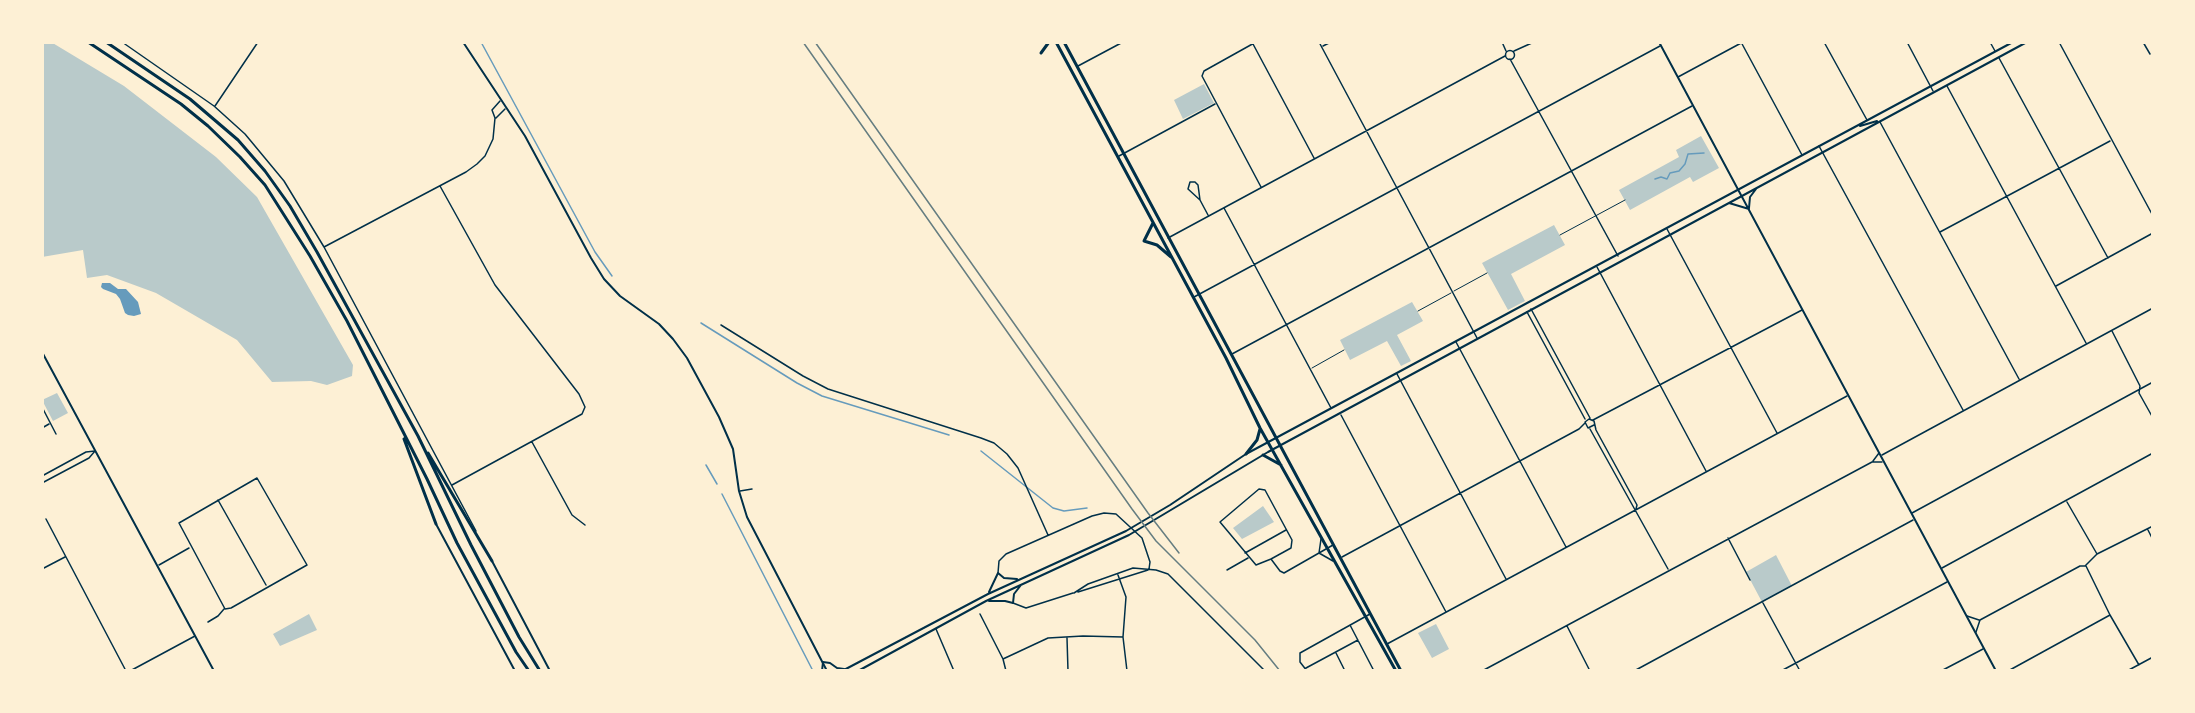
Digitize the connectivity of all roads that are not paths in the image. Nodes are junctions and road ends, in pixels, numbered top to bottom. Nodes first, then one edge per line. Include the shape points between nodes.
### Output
1 (88, 42) edge
2 (106, 42) edge
3 (122, 42) edge
4 (258, 42) edge
5 (463, 42) edge
6 (1049, 42) edge
7 (1056, 42) edge
8 (1064, 42) edge
9 (1123, 42) edge
10 (1256, 42) edge
11 (1319, 42) edge
12 (1331, 42) edge
13 (1502, 42) edge
14 (1534, 42) edge
15 (1742, 42) edge
16 (1824, 42) edge
17 (1907, 42) edge
18 (1990, 42) edge
19 (2013, 42) edge
20 (2026, 42) edge
21 (2059, 42) edge
22 (2143, 42) edge
23 (1252, 44) junction
24 (1660, 44) edge
25 (1322, 47) junction
26 (1508, 51) junction
27 (1995, 52) junction
28 (1041, 53) dead end
29 (1513, 53) junction
30 (2150, 54) dead end
31 (1999, 57) junction
32 (1509, 58) junction
33 (1077, 66) junction
34 (1677, 77) junction
35 (1946, 85) junction
36 (1931, 87) junction
37 (1934, 92) junction
38 (501, 100) junction
39 (1216, 104) junction
40 (214, 106) junction
41 (1692, 106) junction
42 (506, 108) junction
43 (1539, 111) junction
44 (495, 118) junction
45 (1867, 121) junction
46 (1879, 121) junction
47 (1857, 126) junction
48 (1367, 130) junction
49 (2112, 140) junction
50 (1819, 146) junction
51 (1822, 152) junction
52 (1123, 153) junction
53 (1802, 155) junction
54 (1118, 156) junction
55 (1315, 159) junction
56 (2059, 168) junction
57 (1572, 170) junction
58 (440, 186) junction
59 (1758, 187) junction
60 (1261, 188) junction
61 (1397, 188) junction
62 (1738, 190) junction
63 (1741, 195) junction
64 (2006, 196) junction
65 (1200, 200) junction
66 (1624, 200) dead end
67 (1728, 202) junction
68 (1224, 208) junction
69 (1749, 209) junction
70 (1209, 216) junction
71 (1596, 216) junction
72 (2153, 216) edge
73 (1153, 223) junction
74 (1667, 229) junction
75 (1939, 232) junction
76 (2153, 233) edge
77 (1670, 234) junction
78 (1560, 235) dead end
79 (1168, 238) junction
80 (324, 247) junction
81 (1429, 248) junction
82 (1618, 256) junction
83 (1173, 258) junction
84 (2108, 258) junction
85 (1254, 264) junction
86 (1597, 267) junction
87 (1600, 272) junction
88 (1487, 273) dead end
89 (2055, 286) junction
90 (1453, 292) junction
91 (1199, 294) junction
92 (1194, 297) junction
93 (2153, 308) edge
94 (1531, 309) junction
95 (1803, 310) junction
96 (1418, 311) dead end
97 (1527, 311) junction
98 (1286, 324) junction
99 (721, 325) dead end
100 (2112, 331) junction
101 (1475, 332) junction
102 (1478, 338) junction
103 (1456, 342) junction
104 (2086, 344) junction
105 (1460, 348) junction
106 (1730, 348) junction
107 (1344, 350) dead end
108 (42, 352) edge
109 (1232, 354) junction
110 (1310, 369) junction
111 (1397, 374) junction
112 (1400, 380) junction
113 (2020, 380) junction
114 (2153, 382) edge
115 (1660, 385) junction
116 (2139, 390) junction
117 (1848, 395) junction
118 (42, 407) edge
119 (1332, 408) junction
120 (1963, 411) junction
121 (1340, 413) junction
122 (1601, 417) junction
123 (2153, 418) edge
124 (1592, 419) junction
125 (1585, 422) junction
126 (51, 423) junction
127 (1595, 424) junction
128 (42, 428) edge
129 (400, 428) junction
130 (1260, 428) junction
131 (1588, 428) junction
132 (1579, 429) junction
133 (57, 434) dead end
134 (1777, 434) junction
135 (418, 436) junction
136 (1276, 438) junction
137 (532, 441) junction
138 (1269, 442) junction
139 (1280, 445) junction
140 (1273, 449) junction
141 (96, 451) junction
142 (2153, 453) edge
143 (1246, 454) junction
144 (1880, 454) junction
145 (1263, 455) junction
146 (75, 458) junction
147 (1519, 461) junction
148 (1872, 462) junction
149 (1883, 462) junction
150 (78, 464) junction
151 (1281, 465) junction
152 (1707, 472) junction
153 (42, 476) edge
154 (42, 483) edge
155 (452, 485) junction
156 (752, 489) dead end
157 (739, 491) junction
158 (1460, 493) junction
159 (218, 500) junction
160 (2067, 501) junction
161 (1636, 510) junction
162 (1911, 513) junction
163 (46, 519) dead end
164 (1915, 519) junction
165 (436, 524) joint
166 (585, 525) dead end
167 (1400, 525) junction
168 (2153, 526) edge
169 (2148, 529) junction
170 (1287, 530) junction
171 (1048, 535) junction
172 (1321, 536) junction
173 (1728, 538) junction
174 (2153, 540) edge
175 (1334, 544) junction
176 (190, 547) junction
177 (1567, 547) junction
178 (1328, 548) junction
179 (1244, 553) junction
180 (1319, 553) junction
181 (2097, 554) junction
182 (67, 556) junction
183 (1248, 558) junction
184 (1341, 558) junction
185 (1271, 559) junction
186 (492, 561) junction
187 (1336, 563) junction
188 (158, 565) junction
189 (2085, 566) junction
190 (42, 569) edge
191 (1148, 569) junction
192 (1941, 569) junction
193 (1227, 570) dead end
194 (1669, 570) junction
195 (998, 573) junction
196 (1118, 574) junction
197 (1020, 579) junction
198 (1120, 579) junction
199 (1506, 580) junction
200 (1750, 580) dead end
201 (1948, 581) junction
202 (1022, 583) junction
203 (267, 587) junction
204 (1074, 592) junction
205 (988, 594) junction
206 (987, 601) junction
207 (1762, 602) junction
208 (1013, 603) junction
209 (225, 609) junction
210 (1446, 612) junction
211 (980, 614) dead end
212 (1371, 614) junction
213 (2110, 615) junction
214 (1366, 616) junction
215 (1967, 616) junction
216 (1980, 620) junction
217 (208, 622) dead end
218 (932, 623) junction
219 (1350, 625) junction
220 (1566, 626) junction
221 (936, 628) junction
222 (1976, 632) junction
223 (195, 636) junction
224 (1067, 637) junction
225 (1123, 637) junction
226 (1358, 640) junction
227 (1385, 645) junction
228 (1984, 648) junction
229 (1335, 652) junction
230 (2153, 657) edge
231 (867, 658) junction
232 (1003, 659) junction
233 (823, 662) junction
234 (1796, 663) junction
235 (870, 664) junction
236 (2139, 665) junction
237 (843, 670) edge
238 (1306, 670) edge
239 (126, 671) edge
240 (130, 671) edge
241 (214, 671) edge
242 (515, 671) edge
243 (529, 671) edge
244 (540, 671) edge
245 (550, 671) edge
246 (822, 671) edge
247 (827, 671) edge
248 (858, 671) edge
249 (954, 671) edge
250 (1006, 671) edge
251 (1068, 671) edge
252 (1127, 671) edge
253 (1265, 671) edge
254 (1345, 671) edge
255 (1374, 671) edge
256 (1396, 671) edge
257 (1401, 671) edge
258 (1482, 671) edge
259 (1590, 671) edge
260 (1634, 671) edge
261 (1781, 671) edge
262 (1800, 671) edge
263 (1941, 671) edge
264 (1996, 671) edge
265 (2008, 671) edge
266 (2127, 671) edge

1 - 129 main road via 181,104 240,157 265,186 347,321
2 - 135 main road via 208,114 265,171 317,252
3 - 40 street
4 - 40 street
5 - 38 main road
6 - 28 main road
7 - 54 main road
8 - 33 main road
9 - 33 street
10 - 23 street
11 - 25 street
12 - 25 street
13 - 26 street
14 - 29 street
15 - 34 street
15 - 53 street
16 - 45 street
17 - 36 street
18 - 27 street
19 - 27 main road
20 - 31 main road
21 - 49 street
22 - 30 street
23 - 39 street via 1202,72
23 - 55 street
24 - 34 main road
24 - 43 street
25 - 48 street
26 - 29 street
26 - 32 street
27 - 36 main road
29 - 32 street
31 - 35 main road
31 - 56 street
32 - 43 street
32 - 48 street
33 - 52 main road
34 - 41 main road
35 - 37 main road
35 - 64 street
36 - 37 street
36 - 45 main road
37 - 46 main road
38 - 42 main road
38 - 44 street via 492,110
39 - 52 street
39 - 60 street
40 - 80 street via 271,164
41 - 57 street
41 - 62 main road
42 - 44 street
42 - 157 main road via 604,279 620,296 659,324 687,358 727,434 736,462
43 - 57 street
43 - 61 street
44 - 58 street via 493,139 485,156
45 - 47 main road
46 - 47 main road
46 - 51 main road
46 - 75 street
47 - 50 main road
48 - 55 street
48 - 61 street
49 - 56 street
49 - 72 street
50 - 51 street
50 - 53 main road
51 - 59 main road
51 - 120 street
52 - 54 street
52 - 79 main road
53 - 62 main road
54 - 73 main road
55 - 60 street
56 - 64 street
56 - 84 street
57 - 71 street
57 - 81 street
58 - 80 street
58 - 137 street via 495,285 584,403 582,414
59 - 63 main road
59 - 69 main road via 1750,197
60 - 68 street
61 - 81 street
61 - 85 street
62 - 63 main road
62 - 74 main road
63 - 67 main road
63 - 69 main road
64 - 75 street
64 - 89 street
65 - 65 street via 1188,189 1190,182 1198,185
65 - 70 street
66 - 71 lane
67 - 69 main road
67 - 77 main road
68 - 70 street
68 - 85 street
69 - 95 main road
70 - 79 street
71 - 78 lane
71 - 82 street
73 - 83 main road
73 - 83 main road via 1144,241 1157,245
74 - 77 street
74 - 82 main road
75 - 113 street
76 - 84 street
77 - 87 main road
77 - 106 street
79 - 91 main road
80 - 155 street
81 - 90 street
81 - 98 street
82 - 86 main road
83 - 92 main road
84 - 89 street
85 - 91 street
85 - 98 street
86 - 87 street
86 - 101 main road
87 - 94 main road
87 - 115 street
88 - 90 lane
89 - 104 street
90 - 96 lane
90 - 101 street
91 - 92 street
91 - 109 main road
92 - 130 main road
93 - 100 street
94 - 97 main road
94 - 124 street
95 - 106 street
95 - 117 main road
97 - 102 main road
97 - 125 street
98 - 109 street
98 - 110 street
99 - 171 street via 828,389 988,440 1007,453
100 - 104 street
100 - 116 street
101 - 102 street
101 - 103 main road
102 - 105 main road
103 - 105 street
103 - 111 main road
104 - 113 street
105 - 112 main road
105 - 147 street
106 - 115 street
106 - 134 street
107 - 110 lane
108 - 141 main road
109 - 136 main road
110 - 119 street
111 - 112 street
111 - 119 main road
112 - 121 main road
112 - 158 street
113 - 120 street
114 - 116 street
115 - 122 street
115 - 152 street
116 - 123 street
116 - 162 street
117 - 134 street
117 - 144 main road
118 - 126 street
119 - 136 main road
120 - 144 street
121 - 139 main road
121 - 167 street
122 - 124 street
122 - 127 street
124 - 125 street
124 - 127 street
125 - 131 street
125 - 132 street
126 - 128 street
126 - 133 street
127 - 131 street
127 - 161 street via 1637,505
129 - 165 main road
129 - 243 main road via 457,543
130 - 138 main road
130 - 143 main road via 1257,440
131 - 132 street
131 - 161 street
132 - 147 street
134 - 152 street
135 - 186 main road
135 - 244 main road via 471,545
136 - 138 main road
136 - 139 main road
137 - 155 street
137 - 166 street via 572,515
138 - 140 main road
138 - 143 main road
139 - 140 main road
139 - 175 main road
140 - 145 main road
140 - 151 main road
141 - 146 street
141 - 150 street
141 - 188 main road
142 - 160 street
143 - 197 main road via 1126,531
144 - 148 street
144 - 149 main road
145 - 151 main road
145 - 202 main road via 1129,535
146 - 150 street
146 - 153 street
147 - 158 street
147 - 177 street
148 - 149 street
148 - 173 street
149 - 162 main road
150 - 154 street
151 - 172 main road
152 - 161 street
155 - 186 street
156 - 157 street
157 - 233 main road via 747,518
158 - 167 street
158 - 199 street
159 - 176 street via 179,523
159 - 203 street
159 - 203 street via 257,478 306,561 304,568
160 - 181 street
160 - 192 street
161 - 177 street
161 - 194 street
162 - 164 main road
163 - 182 street
164 - 192 main road
164 - 207 street
165 - 242 main road
167 - 184 street
167 - 210 street
168 - 169 street
169 - 174 street
169 - 181 street
170 - 179 street
170 - 179 street via 1265,490 1259,489 1220,522
170 - 185 street via 1293,545
171 - 191 street via 1092,516 1116,514 1142,538 1150,562
171 - 195 street via 1006,554 999,561
172 - 178 main road
172 - 180 street
173 - 194 street
173 - 200 street
175 - 178 street
175 - 184 main road
176 - 188 street
176 - 209 street
177 - 199 street
178 - 180 street
178 - 187 main road
179 - 183 street
180 - 185 street via 1284,573
180 - 187 street
181 - 189 street
182 - 190 street
182 - 239 street
183 - 185 street via 1256,566
183 - 193 street
184 - 212 main road
186 - 245 main road
187 - 214 main road
188 - 223 main road
189 - 213 street
189 - 216 street
191 - 196 street via 1133,568
191 - 198 street
191 - 253 street via 1173,578
192 - 201 main road
194 - 220 street
195 - 197 main road via 1004,578
195 - 205 main road
196 - 198 street
196 - 204 street
197 - 205 main road
198 - 204 street
198 - 225 street via 1127,608
199 - 210 street
201 - 215 main road
201 - 234 street
202 - 206 main road
202 - 208 main road
203 - 209 street
204 - 208 street via 1026,608
205 - 218 main road
206 - 208 main road
206 - 221 main road
207 - 234 street
207 - 260 street
209 - 217 street
210 - 227 street
211 - 232 street
212 - 214 street
212 - 227 main road
213 - 236 street
213 - 265 street
214 - 219 street
214 - 227 main road
215 - 216 street
215 - 222 main road
216 - 222 street
218 - 221 main road
218 - 231 main road
219 - 226 street
219 - 238 street via 1300,653
220 - 258 street
220 - 259 street
221 - 235 main road
221 - 249 street
222 - 228 main road
223 - 240 street
223 - 241 main road
224 - 225 street
224 - 232 street via 1048,638
224 - 251 street
225 - 252 street
226 - 229 street
226 - 255 street
227 - 256 main road
227 - 257 main road
228 - 263 street
228 - 264 main road
229 - 238 street
229 - 254 street
230 - 236 street
231 - 235 main road
231 - 237 main road
232 - 250 street
233 - 237 main road
233 - 246 main road
233 - 247 main road
234 - 261 street
234 - 262 street
235 - 248 main road
236 - 266 street

